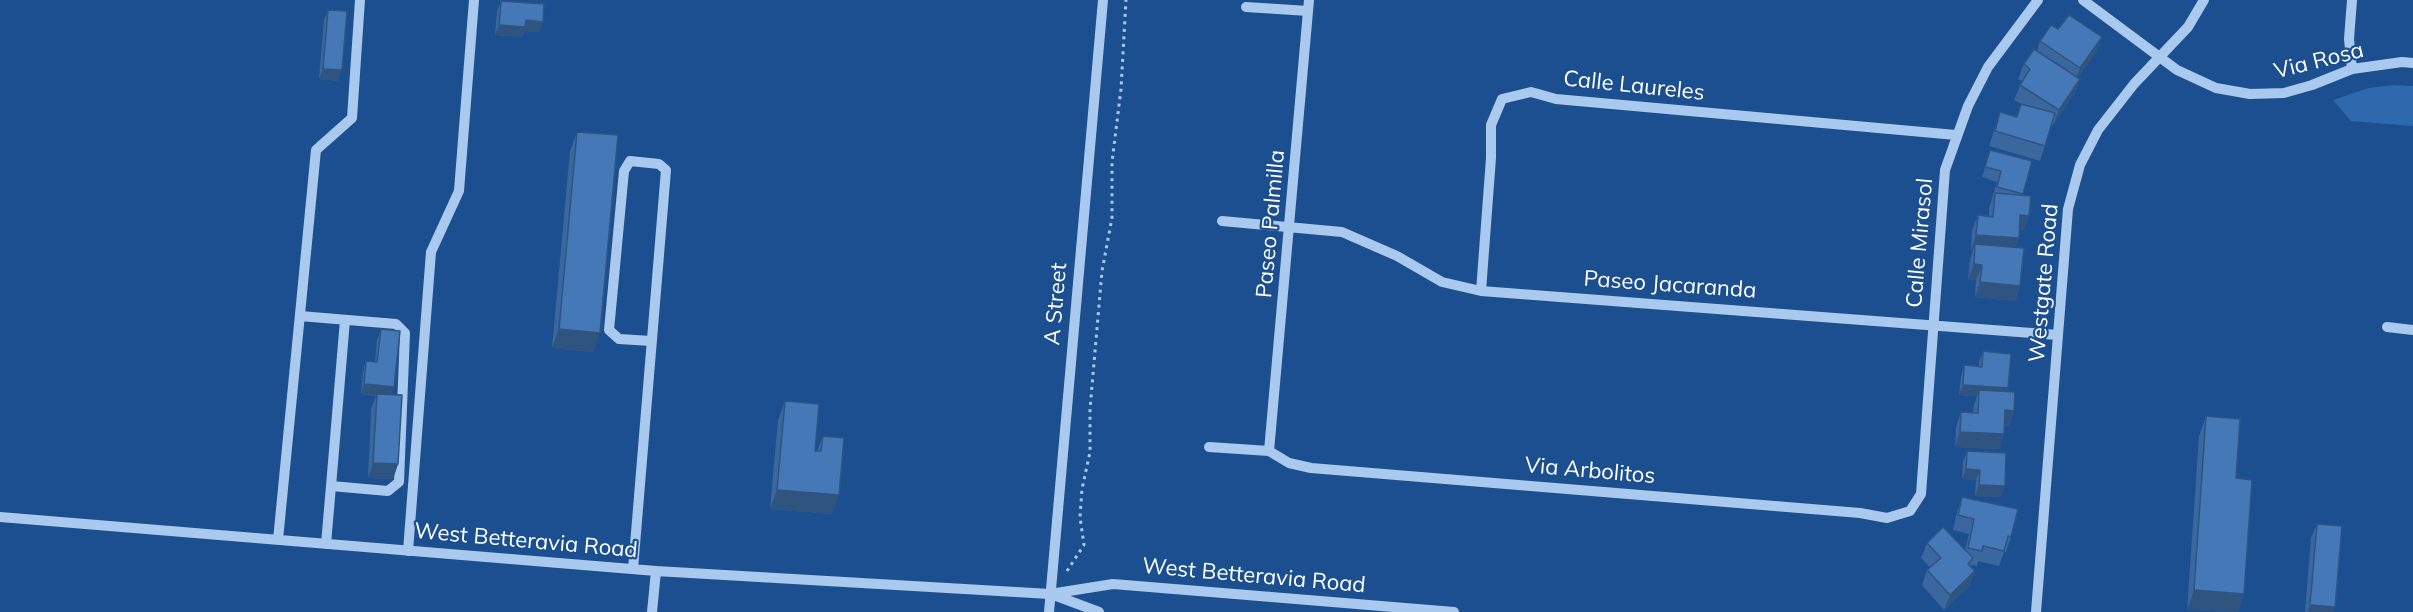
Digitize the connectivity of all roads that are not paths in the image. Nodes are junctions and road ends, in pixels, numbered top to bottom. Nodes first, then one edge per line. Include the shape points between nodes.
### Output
1 (360, 0) edge
2 (474, 0) edge
3 (1102, 0) edge
4 (2038, 0) edge
5 (2083, 0) edge
6 (2204, 0) edge
7 (2352, 0) edge
8 (1308, 6) edge
9 (1246, 7) dead end
10 (2160, 58) junction
11 (2413, 63) edge
12 (2352, 69) junction
13 (1956, 135) junction
14 (1222, 221) dead end
15 (1290, 227) junction
16 (1482, 291) junction
17 (300, 316) junction
18 (345, 320) junction
19 (1933, 324) junction
20 (2387, 327) dead end
21 (2413, 330) edge
22 (2058, 335) junction
23 (651, 341) junction
24 (1209, 447) dead end
25 (1269, 451) junction
26 (330, 486) junction
27 (1910, 511) joint
28 (0, 517) edge
29 (278, 540) junction
30 (326, 544) junction
31 (408, 551) junction
32 (633, 570) junction
33 (656, 571) junction
34 (1050, 594) junction
35 (652, 612) edge
36 (1049, 612) edge
37 (1099, 612) edge
38 (1454, 612) edge
39 (2036, 612) edge

1 - 17 street via 352,118 316,150
2 - 31 street via 459,191 431,252
3 - 34 street, A Street
4 - 13 street, Calle Mirasol via 1988,67
5 - 10 street, Via Rosa
6 - 10 street, Westgate Road via 2188,27
7 - 12 street
8 - 9 street
8 - 15 street, Paseo Palmilla
10 - 12 street, Via Rosa via 2216,88 2250,94 2284,93
10 - 22 street, Westgate Road via 2098,130 2080,165 2068,209
11 - 12 street, Via Rosa
13 - 16 street, Calle Laureles via 1556,99 1531,92 1502,99 1491,125
13 - 19 street, Calle Mirasol via 1945,170
14 - 15 street, Paseo Jacaranda
15 - 16 street, Paseo Jacaranda via 1342,232 1397,256 1442,282
15 - 25 street, Paseo Palmilla
16 - 19 street, Paseo Jacaranda
17 - 18 street
17 - 29 street
18 - 26 street
18 - 26 street via 396,324 405,333 399,482 388,491
19 - 22 street, Paseo Jacaranda
19 - 27 street, Calle Mirasol via 1921,494
20 - 21 street
22 - 39 street, Westgate Road
23 - 23 street via 666,170 658,164 630,161 624,171 609,330 619,339
23 - 32 street
24 - 25 street
25 - 27 street, Via Arbolitos via 1311,468 1887,518
26 - 30 street
28 - 29 street, West Betteravia Road
29 - 30 street, West Betteravia Road
30 - 31 street, West Betteravia Road
31 - 32 street, West Betteravia Road
32 - 33 street, West Betteravia Road
33 - 34 street, West Betteravia Road
33 - 35 street
34 - 36 street, A Street
34 - 37 street, West Betteravia Road
34 - 38 street, West Betteravia Road via 1113,584

